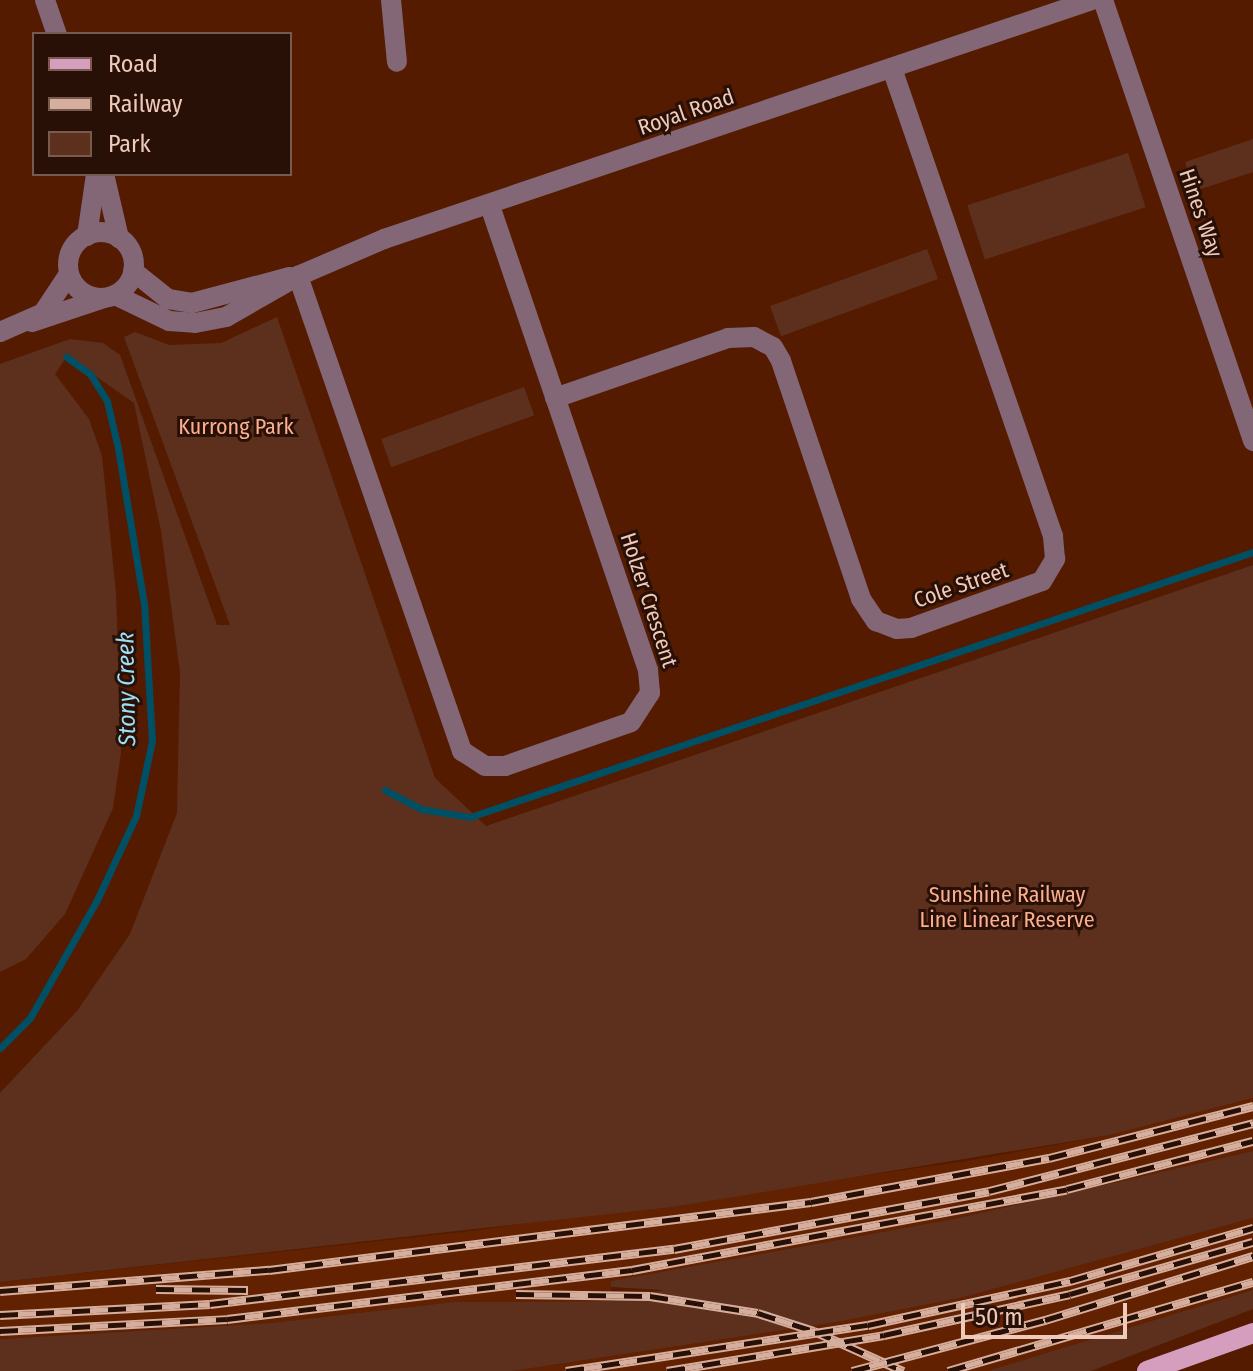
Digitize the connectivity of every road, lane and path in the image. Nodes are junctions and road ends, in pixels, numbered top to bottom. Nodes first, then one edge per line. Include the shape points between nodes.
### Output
1 (45, 0) edge
2 (391, 0) edge
3 (1092, 0) edge
4 (1103, 0) edge
5 (56, 32) edge
6 (397, 62) dead end
7 (892, 68) junction
8 (96, 176) edge
9 (104, 176) edge
10 (489, 204) junction
11 (87, 236) junction
12 (119, 238) junction
13 (133, 271) junction
14 (69, 274) junction
15 (298, 276) junction
16 (109, 297) junction
17 (24, 323) junction
18 (0, 332) edge
19 (555, 398) junction
20 (1253, 441) edge
21 (1253, 1333) edge
22 (1147, 1371) edge

1 - 5 street
2 - 6 street
3 - 7 street, Royal Road
4 - 20 street, Hines Way
7 - 10 street, Royal Road
7 - 19 street, Cole Street via 1053,536 1055,559 1042,581 911,628 876,621 861,599 781,361 773,347 754,337 728,338
8 - 11 street
9 - 12 street
10 - 15 street, Royal Road via 384,239
10 - 19 street, Holzer Crescent
11 - 12 street via 109,233
11 - 14 street via 71,252
12 - 13 street via 131,253
13 - 15 street, Royal Road via 168,299 192,303
13 - 16 street
14 - 16 street via 82,292
14 - 17 street via 43,313
15 - 16 street, Royal Road via 226,317 195,323 157,317
15 - 19 street, Holzer Crescent via 454,737 467,757 485,766 505,766 631,722 650,693 648,670
16 - 17 street via 58,317
17 - 18 street
21 - 22 main road

